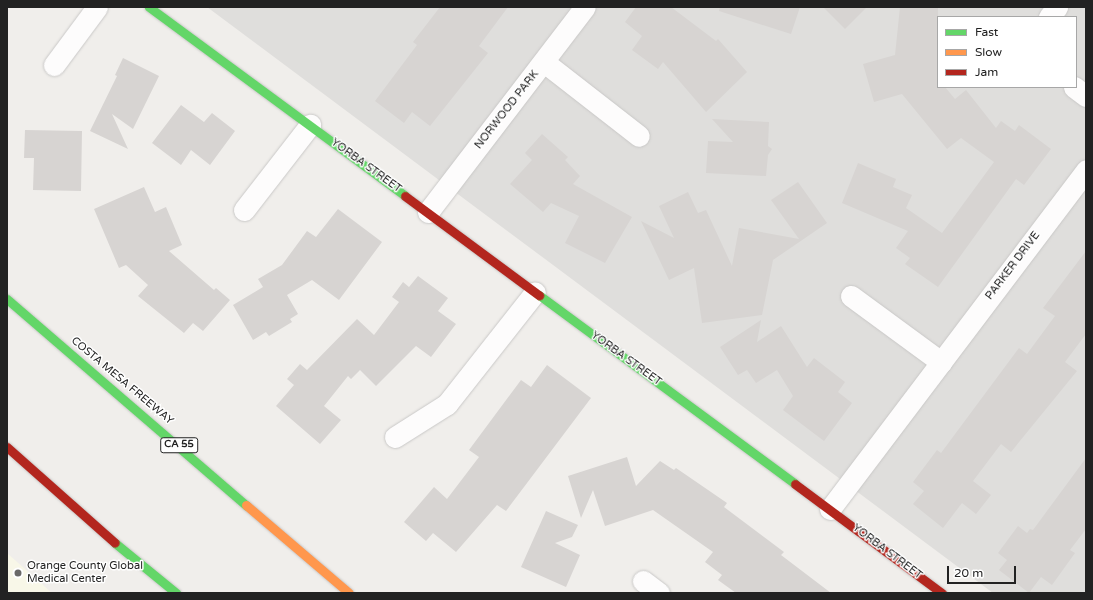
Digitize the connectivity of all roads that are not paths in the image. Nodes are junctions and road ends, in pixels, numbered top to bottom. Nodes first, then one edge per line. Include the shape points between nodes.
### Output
1 (97, 7) edge
2 (149, 7) edge
3 (585, 7) edge
4 (1057, 7) edge
5 (1050, 16) edge
6 (544, 62) junction
7 (54, 65) dead end
8 (1075, 88) edge
9 (1086, 96) edge
10 (310, 125) junction
11 (639, 136) dead end
12 (1086, 170) edge
13 (244, 210) dead end
14 (428, 212) junction
15 (535, 292) junction
16 (851, 296) dead end
17 (7, 299) edge
18 (941, 362) junction
19 (395, 437) dead end
20 (7, 448) edge
21 (830, 509) junction
22 (176, 593) edge
23 (349, 593) edge
24 (942, 593) edge

1 - 7 street
2 - 10 main road, YORBA STREET
3 - 6 street, NORWOOD PARK
4 - 5 street
6 - 11 street
6 - 14 street, NORWOOD PARK
8 - 9 street
10 - 13 street
10 - 14 main road, YORBA STREET
12 - 18 street, PARKER DRIVE
14 - 15 main road, YORBA STREET
15 - 19 street via 447,404
15 - 21 main road, YORBA STREET
16 - 18 street
17 - 23 main road, COSTA MESA FREEWAY / CA 55
18 - 21 street, PARKER DRIVE
20 - 22 main road
21 - 24 main road, YORBA STREET

